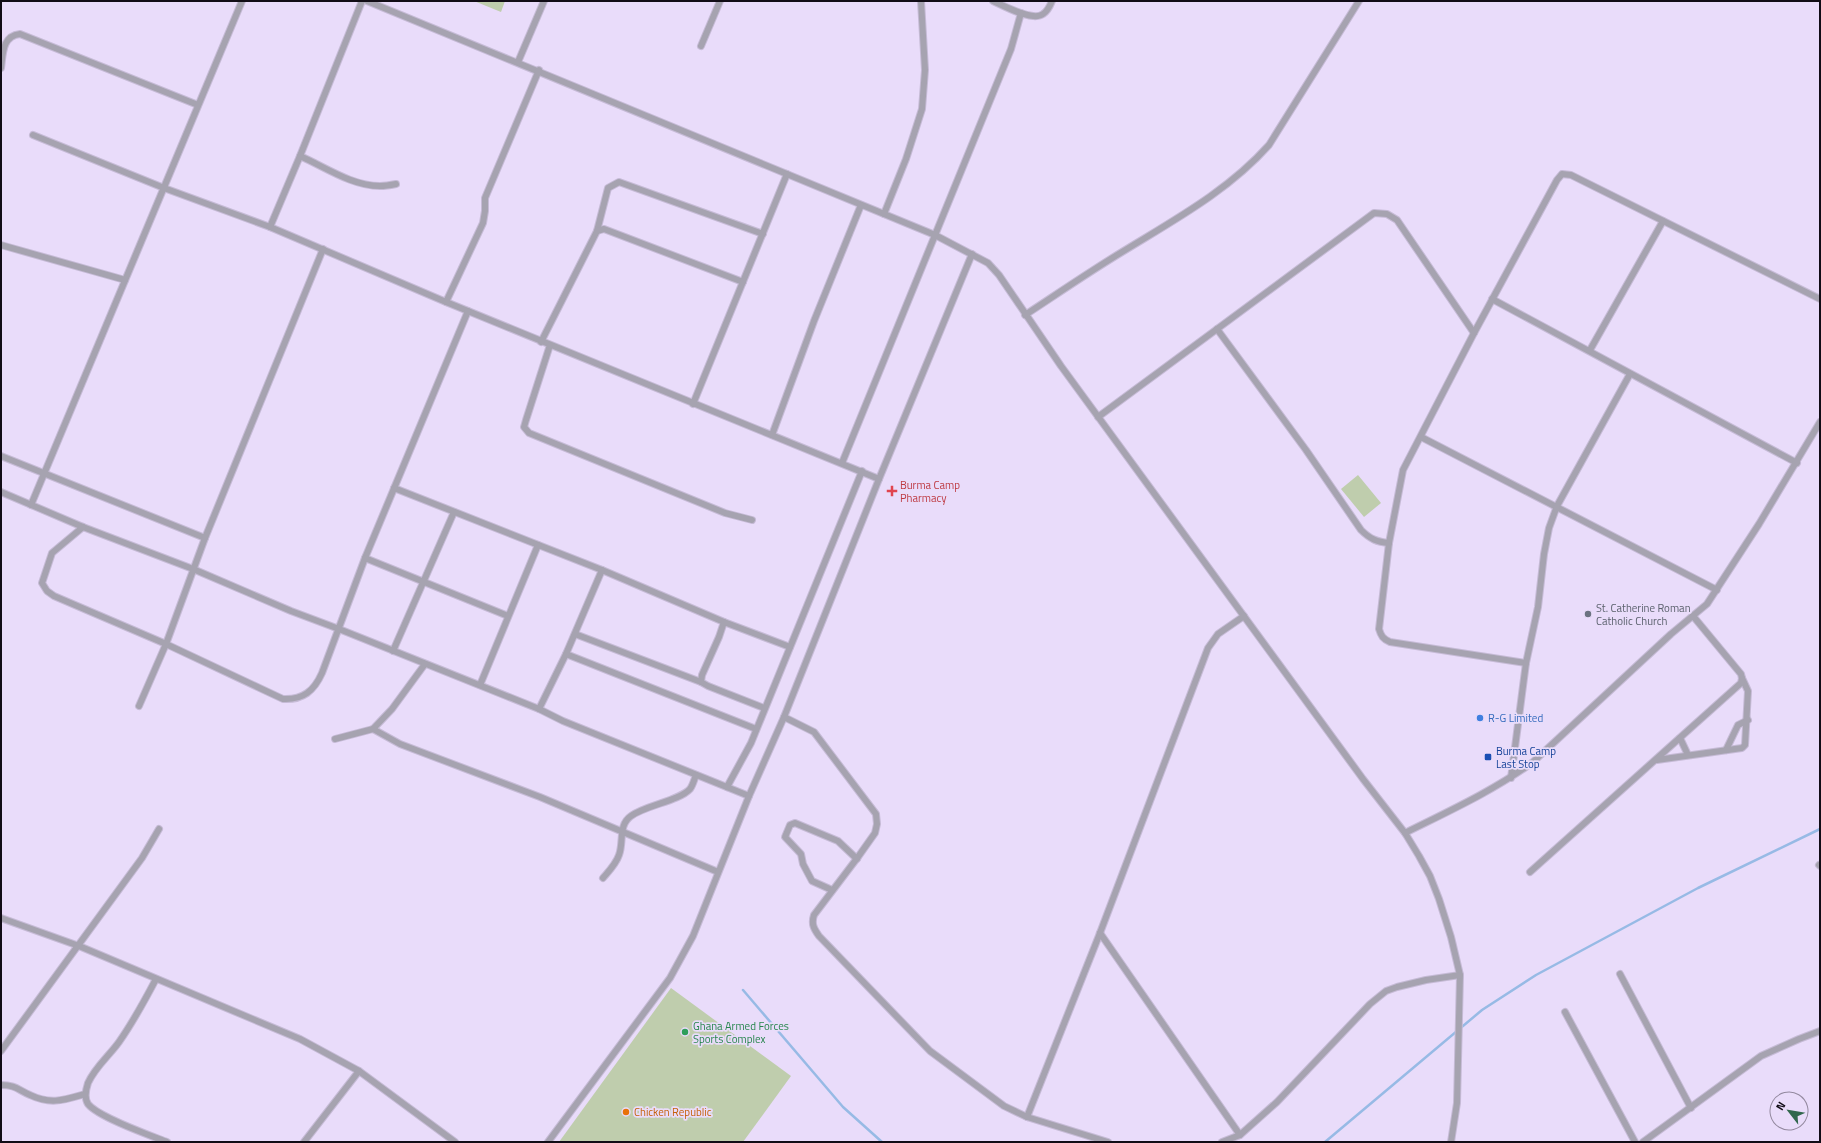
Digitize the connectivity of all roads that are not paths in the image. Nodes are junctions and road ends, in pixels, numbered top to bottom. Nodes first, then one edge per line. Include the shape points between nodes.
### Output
1 (242, 1) edge
2 (362, 1) edge
3 (368, 1) edge
4 (544, 1) edge
5 (720, 1) edge
6 (921, 1) edge
7 (993, 1) edge
8 (1052, 1) edge
9 (1359, 1) edge
10 (1021, 13) junction
11 (701, 46) dead end
12 (518, 62) junction
13 (1, 68) edge
14 (539, 70) junction
15 (198, 105) junction
16 (34, 135) dead end
17 (300, 156) junction
18 (787, 174) junction
19 (396, 184) dead end
20 (164, 188) junction
21 (861, 205) junction
22 (884, 214) junction
23 (1663, 221) junction
24 (270, 227) junction
25 (597, 231) junction
26 (763, 234) junction
27 (935, 235) junction
28 (1, 245) edge
29 (323, 249) junction
30 (972, 254) junction
31 (125, 280) junction
32 (743, 282) junction
33 (1492, 299) junction
34 (1820, 299) edge
35 (446, 302) junction
36 (468, 311) junction
37 (1025, 315) junction
38 (1217, 330) junction
39 (1474, 333) junction
40 (541, 342) junction
41 (550, 345) junction
42 (1590, 350) junction
43 (1630, 374) junction
44 (693, 404) junction
45 (1098, 417) junction
46 (1820, 422) edge
47 (772, 435) junction
48 (1421, 437) junction
49 (1, 456) edge
50 (842, 463) junction
51 (1797, 463) junction
52 (862, 471) junction
53 (44, 473) junction
54 (879, 479) junction
55 (394, 488) junction
56 (1, 492) edge
57 (31, 505) junction
58 (1557, 506) junction
59 (454, 512) junction
60 (752, 520) dead end
61 (83, 527) junction
62 (205, 538) junction
63 (1389, 543) junction
64 (538, 545) junction
65 (365, 558) junction
66 (193, 569) junction
67 (602, 570) junction
68 (423, 582) junction
69 (1717, 590) junction
70 (508, 616) junction
71 (1244, 616) junction
72 (1693, 616) junction
73 (724, 622) junction
74 (339, 629) junction
75 (575, 634) junction
76 (166, 644) junction
77 (790, 647) junction
78 (393, 651) junction
79 (566, 654) junction
80 (1526, 663) junction
81 (424, 664) junction
82 (1742, 678) junction
83 (702, 682) junction
84 (480, 686) junction
85 (138, 706) dead end
86 (764, 708) junction
87 (539, 709) junction
88 (784, 717) junction
89 (1748, 720) junction
90 (373, 729) junction
91 (756, 729) junction
92 (1680, 738) junction
93 (335, 739) dead end
94 (1726, 750) junction
95 (1688, 755) junction
96 (1657, 760) junction
97 (696, 775) junction
98 (1511, 778) junction
99 (727, 787) junction
100 (749, 796) junction
101 (159, 829) dead end
102 (623, 831) junction
103 (1405, 833) junction
104 (857, 859) junction
105 (718, 872) junction
106 (1530, 872) dead end
107 (603, 878) dead end
108 (832, 890) junction
109 (1, 918) edge
110 (1100, 933) junction
111 (79, 946) junction
112 (1620, 974) dead end
113 (1460, 975) junction
114 (156, 979) junction
115 (1565, 1012) dead end
116 (1820, 1031) edge
117 (1, 1051) edge
118 (359, 1071) junction
119 (1, 1085) edge
120 (85, 1094) junction
121 (1691, 1108) junction
122 (1027, 1117) junction
123 (1240, 1135) junction
124 (167, 1142) edge
125 (304, 1142) edge
126 (455, 1142) edge
127 (548, 1142) edge
128 (1108, 1142) edge
129 (1222, 1142) edge
130 (1451, 1142) edge
131 (1634, 1142) edge
132 (1643, 1142) edge

1 - 15 street
2 - 17 street
3 - 12 street
4 - 12 street
5 - 11 street
6 - 22 street via 925,70 922,109
7 - 10 street
8 - 10 street via 1044,14 1037,17
9 - 37 street via 1269,145 1251,165 1233,181 1170,223
10 - 27 street via 1011,49
12 - 14 street
13 - 15 street via 7,39 20,34
14 - 18 street
14 - 35 street via 485,198 483,222
15 - 20 street
16 - 20 street
17 - 19 street via 344,177 370,185
17 - 24 street
18 - 21 street
18 - 26 street
20 - 24 street
20 - 31 street
21 - 22 street
21 - 47 street
22 - 27 street
23 - 33 street via 1571,175 1562,174
23 - 34 street
23 - 42 street
24 - 29 street
25 - 26 street via 608,188 619,182
25 - 32 street via 604,229
25 - 40 street
26 - 32 street
27 - 30 street
27 - 50 street
28 - 31 street
29 - 35 street
29 - 62 street
30 - 37 street via 988,263 999,275
30 - 54 street
31 - 53 street
32 - 44 street
33 - 39 street
33 - 42 street
35 - 36 street
36 - 40 street
36 - 55 street
37 - 45 street
38 - 39 street via 1374,213 1387,214 1398,220
38 - 45 street
38 - 63 street via 1306,450 1361,530 1369,538
39 - 48 street
40 - 41 street
41 - 44 street
41 - 60 street via 524,427 529,433 718,510
42 - 43 street
43 - 51 street
43 - 58 street
44 - 47 street
45 - 71 street
46 - 51 street
47 - 50 street
48 - 58 street
48 - 63 street via 1401,477
49 - 53 street
50 - 52 street
51 - 69 street
52 - 54 street
52 - 77 street
53 - 57 street
53 - 62 street
54 - 88 street
55 - 59 street
55 - 65 street
56 - 57 street
57 - 61 street
58 - 69 street
58 - 80 street via 1544,554 1538,607
59 - 64 street
59 - 68 street
61 - 66 street
61 - 76 street via 52,554 42,583 47,591
62 - 66 street
63 - 80 street via 1379,629 1384,640
64 - 67 street
64 - 70 street
65 - 68 street
65 - 74 street
66 - 74 street
66 - 76 street
67 - 73 street
67 - 75 street
68 - 70 street
68 - 78 street
69 - 72 street via 1707,604
70 - 84 street
71 - 103 street
71 - 110 street via 1218,634 1208,648
72 - 82 street
72 - 98 street via 1533,762
73 - 77 street
73 - 83 street via 702,675
74 - 76 street via 317,684 307,694 293,700 283,699
74 - 78 street
75 - 79 street
75 - 83 street
76 - 85 street
77 - 86 street
78 - 81 street
79 - 87 street
79 - 91 street
80 - 98 street
81 - 84 street
81 - 90 street via 392,709
82 - 89 street via 1748,691
82 - 92 street via 1737,687
83 - 86 street
84 - 87 street
86 - 91 street
87 - 97 street
88 - 100 street
88 - 104 street via 814,732 876,814 875,833
89 - 94 street via 1738,725
89 - 94 street via 1745,745 1742,748
90 - 93 street
90 - 102 street via 400,744
91 - 99 street
92 - 95 street
92 - 96 street
94 - 95 street
95 - 96 street
96 - 106 street
97 - 99 street
97 - 102 street via 689,790 631,816 625,822
98 - 103 street
99 - 100 street
100 - 105 street
101 - 111 street via 142,858
102 - 105 street
102 - 107 street via 619,856
103 - 113 street via 1430,876 1439,899
104 - 108 street
104 - 108 street via 832,838 795,824 790,825 785,837 801,854 809,877
105 - 127 street via 693,936 670,978
108 - 122 street via 812,921 819,936 930,1051 1004,1106
109 - 111 street
110 - 122 street
110 - 123 street
111 - 114 street
111 - 117 street
112 - 121 street
113 - 123 street via 1426,980 1386,991 1370,1004 1277,1102
113 - 130 street via 1457,1103
114 - 118 street via 300,1038
114 - 120 street via 119,1043 94,1072
115 - 131 street
116 - 121 street via 1761,1056
118 - 125 street
118 - 126 street
119 - 120 street via 16,1086 29,1095 54,1102
120 - 124 street via 86,1102 96,1111
121 - 132 street
122 - 128 street
123 - 129 street

